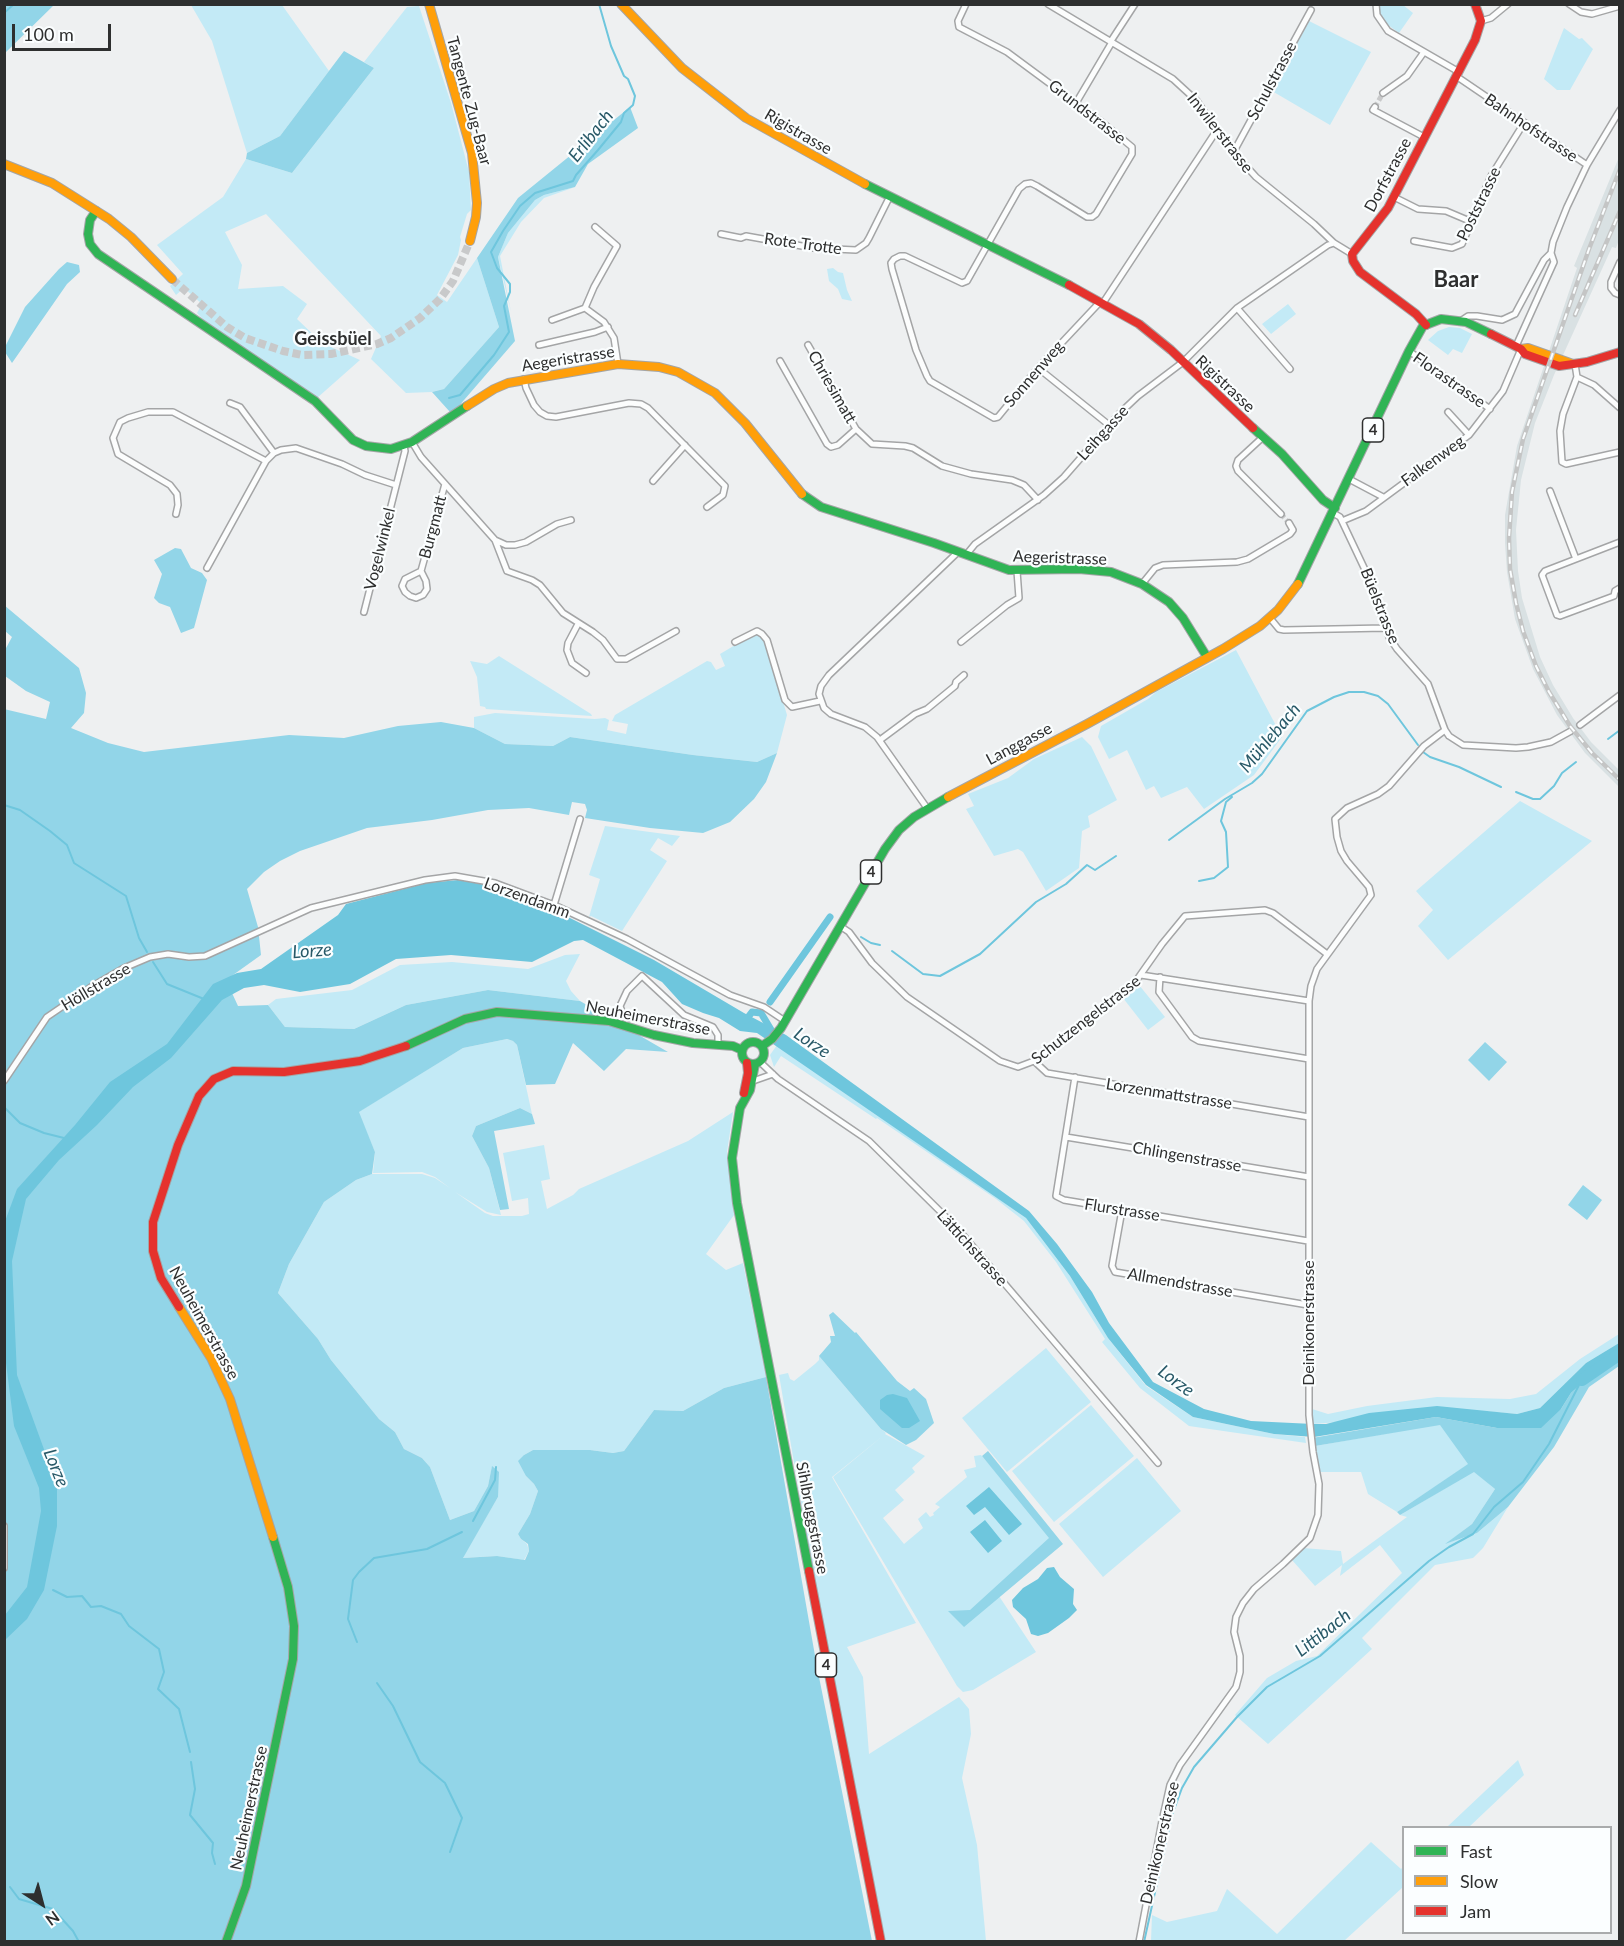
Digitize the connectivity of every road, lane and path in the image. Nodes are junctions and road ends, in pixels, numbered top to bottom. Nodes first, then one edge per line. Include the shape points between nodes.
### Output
1 (429, 4) edge
2 (621, 4) edge
3 (966, 4) edge
4 (1048, 4) edge
5 (1135, 4) edge
6 (1376, 4) edge
7 (1475, 4) edge
8 (1508, 4) edge
9 (1569, 4) edge
10 (1620, 6) edge
11 (1311, 10) dead end
12 (1481, 21) junction
13 (1111, 41) junction
14 (1424, 52) junction
15 (1457, 74) junction
16 (1383, 93) tunnel mouth
17 (1076, 103) junction
18 (1374, 109) dead end
19 (1620, 110) edge
20 (1524, 123) junction
21 (1217, 130) junction
22 (1424, 137) junction
23 (1233, 153) junction
24 (4, 164) edge
25 (1587, 165) junction
26 (890, 196) junction
27 (1394, 196) junction
28 (96, 211) junction
29 (1472, 222) junction
30 (595, 226) dead end
31 (721, 234) dead end
32 (470, 241) tunnel mouth
33 (1414, 241) dead end
34 (1334, 243) junction
35 (988, 245) junction
36 (1551, 253) junction
37 (1352, 254) junction
38 (1620, 262) edge
39 (172, 279) tunnel mouth
40 (1620, 295) edge
41 (1101, 302) junction
42 (585, 308) junction
43 (1238, 308) junction
44 (552, 320) dead end
45 (1461, 320) junction
46 (1426, 325) junction
47 (608, 327) junction
48 (539, 345) dead end
49 (808, 345) dead end
50 (1519, 348) junction
51 (1408, 351) junction
52 (1620, 352) edge
53 (780, 361) dead end
54 (1183, 362) junction
55 (618, 364) junction
56 (1574, 364) junction
57 (1038, 368) junction
58 (1290, 369) dead end
59 (1577, 377) junction
60 (524, 379) junction
61 (230, 403) dead end
62 (1620, 408) edge
63 (1490, 409) junction
64 (1448, 412) dead end
65 (1109, 425) junction
66 (856, 429) junction
67 (1469, 435) junction
68 (1263, 437) junction
69 (412, 442) junction
70 (685, 445) junction
71 (404, 446) junction
72 (1620, 452) edge
73 (274, 453) junction
74 (266, 461) junction
75 (1349, 479) junction
76 (653, 482) dead end
77 (445, 484) junction
78 (396, 485) junction
79 (1550, 491) dead end
80 (1383, 497) junction
81 (1038, 500) junction
82 (707, 507) dead end
83 (1334, 510) junction
84 (176, 514) dead end
85 (1281, 514) tunnel mouth
86 (571, 520) dead end
87 (1342, 521) junction
88 (1289, 523) dead end
89 (495, 540) junction
90 (1620, 542) edge
91 (962, 554) junction
92 (1576, 559) junction
93 (207, 568) dead end
94 (421, 571) junction
95 (1017, 571) junction
96 (1142, 584) junction
97 (1620, 588) edge
98 (364, 612) dead end
99 (1270, 618) junction
100 (578, 624) junction
101 (1385, 628) junction
102 (676, 631) dead end
103 (735, 642) dead end
104 (961, 642) dead end
105 (1207, 657) junction
106 (586, 673) dead end
107 (964, 675) dead end
108 (1620, 695) edge
109 (820, 701) junction
110 (1580, 725) dead end
111 (1445, 730) junction
112 (1571, 731) dead end
113 (880, 741) junction
114 (927, 808) junction
115 (580, 819) dead end
116 (554, 904) junction
117 (840, 926) junction
118 (221, 950) joint
119 (1327, 954) junction
120 (1141, 975) junction
121 (1160, 976) junction
122 (1309, 1001) junction
123 (628, 1018) dead end
124 (783, 1024) junction
125 (765, 1044) junction
126 (718, 1045) junction
127 (742, 1050) junction
128 (1309, 1059) junction
129 (1034, 1061) junction
130 (754, 1063) junction
131 (773, 1074) junction
132 (1075, 1077) junction
133 (4, 1081) edge
134 (753, 1081) junction
135 (744, 1098) junction
136 (1309, 1117) junction
137 (1066, 1137) junction
138 (1309, 1177) junction
139 (1122, 1210) junction
140 (1308, 1241) junction
141 (1308, 1305) junction
142 (1158, 1463) dead end
143 (4, 1526) edge
144 (4, 1568) edge
145 (226, 1941) edge
146 (881, 1941) edge
147 (1139, 1941) edge

1 - 32 street, Tangente Zug-Baar via 472,153 477,203
2 - 26 street, Rigistrasse via 663,50 724,103 792,146
3 - 17 street, Grundstrasse via 959,27 1007,52
4 - 13 street, Inwilerstrasse
5 - 13 street
6 - 14 street, Bahnhofstrasse via 1377,15 1388,31
7 - 12 street
8 - 12 street
9 - 10 street via 1592,14
11 - 23 street, Schulstrasse
12 - 15 street, Dorfstrasse
13 - 17 street
13 - 21 street, Inwilerstrasse via 1190,93
14 - 15 street, Bahnhofstrasse
14 - 16 street via 1407,76
15 - 20 street, Bahnhofstrasse
15 - 22 street, Dorfstrasse
17 - 35 street, Grundstrasse via 1132,147 1132,154 1096,214 1087,217 1037,186 1025,184
18 - 22 street, Dorfstrasse
19 - 25 street
20 - 25 street, Bahnhofstrasse
20 - 29 street, Poststrasse via 1491,176
21 - 23 street, Inwilerstrasse
21 - 41 street, Sonnenweg
22 - 27 street, Dorfstrasse
23 - 34 street, Inwilerstrasse
24 - 28 street via 52,183
25 - 36 street, Bahnhofstrasse
26 - 31 street, Rote Trotte via 866,243 856,249 813,248
26 - 35 street, Rigistrasse
27 - 29 street via 1418,209 1446,211
27 - 37 street, Dorfstrasse via 1382,218
28 - 39 street via 131,237
28 - 71 street, Aegeristrasse via 88,230 90,244 98,254 315,401 353,440 379,449
29 - 33 street, Poststrasse via 1458,247
30 - 42 street via 617,246
34 - 37 street, Inwilerstrasse
34 - 43 street, Leihgasse
35 - 41 street, Rigistrasse
35 - 57 street, Sonnenweg via 962,283 905,256 891,263 916,350 930,381 994,418
36 - 45 street, Bahnhofstrasse via 1515,314 1502,320 1477,316
36 - 50 street, Bahnhofstrasse via 1554,262
37 - 46 street via 1360,272
38 - 40 street via 1611,282 1611,288
41 - 54 street, Rigistrasse via 1156,337
41 - 57 street, Sonnenweg
42 - 44 street
42 - 47 street
43 - 54 street, Leihgasse
43 - 58 street
45 - 46 street via 1442,319
45 - 50 street
46 - 51 street, 4
47 - 48 street
47 - 55 street via 617,348
49 - 66 street, Chriesimatt
50 - 56 street
50 - 63 street, Falkenweg via 1503,391
51 - 63 street, Florastrasse
51 - 75 street, 4
52 - 56 street
53 - 66 street, Chriesimatt via 827,444 838,445
54 - 65 street, Leihgasse via 1138,396
54 - 68 street, Rigistrasse
55 - 60 street, Aegeristrasse
55 - 91 street, Aegeristrasse via 678,372 715,393 745,423 797,489 821,507
56 - 59 street
57 - 65 street
59 - 62 street via 1594,385
59 - 72 street via 1563,414 1559,446 1562,462
60 - 69 street, Aegeristrasse via 494,389
60 - 70 street via 534,405 547,416 641,404
61 - 73 street via 240,406
63 - 67 street, Falkenweg
64 - 67 street
65 - 81 street, Leihgasse via 1064,477
66 - 81 street, Chriesimatt via 872,444 913,448 942,466 1012,480 1024,485
67 - 80 street, Falkenweg
68 - 83 street, Rigistrasse
68 - 85 street via 1236,466
69 - 71 street, Aegeristrasse
69 - 77 street, Burgmatt
70 - 76 street
70 - 82 street via 725,486 723,495
71 - 78 street, Vogelwinkel
73 - 74 street
73 - 78 street via 286,448 308,451
74 - 84 street via 173,412 148,412 120,422 113,438 118,454 170,485 177,494
74 - 93 street
75 - 80 street
75 - 83 street, 4
77 - 89 street, Burgmatt
77 - 94 street, Burgmatt
78 - 98 street, Vogelwinkel
79 - 92 street
80 - 87 street, Falkenweg via 1366,512
81 - 91 street, Leihgasse
83 - 87 street, Büelstrasse
83 - 99 street, Langgasse / 4 via 1298,585
86 - 89 street via 515,545
87 - 101 street, Büelstrasse via 1367,574
88 - 96 street via 1293,530 1290,534 1248,559 1163,565 1155,568
89 - 100 street, Burgmatt via 507,571 540,585 563,613
90 - 92 street
91 - 95 street, Aegeristrasse
91 - 109 street, Leihgasse via 829,675 821,686
92 - 97 street via 1542,575 1557,615 1616,598
94 - 94 street, Burgmatt via 405,579 402,586 416,598 427,589
95 - 96 street, Aegeristrasse via 1095,570
95 - 104 street via 1019,598
96 - 105 street, Aegeristrasse via 1183,618
99 - 101 street via 1284,630
99 - 105 street, Langgasse / 4
100 - 102 street, Burgmatt via 603,640 616,659 626,659
100 - 106 street via 567,650 572,663
101 - 111 street, Büelstrasse via 1396,649 1428,684
103 - 109 street via 757,631 762,634 785,700 792,706
105 - 114 street, Langgasse / 4
107 - 113 street via 927,709
108 - 110 street
109 - 113 street via 831,714 865,727
111 - 112 street via 1463,745 1516,748 1551,742
111 - 119 street, Deinikonerstrasse via 1424,746 1389,786 1347,808 1335,819 1341,851 1370,887 1371,894
113 - 114 street
114 - 117 street, Langgasse / 4 via 903,827 885,849
115 - 116 street
116 - 118 street, Lorzendamm via 495,883 455,876 425,880 311,908
116 - 124 street, Lorzendamm via 730,995 764,1007
117 - 124 street, Langgasse / 4
117 - 129 street, Schutzengelstrasse via 907,997 1000,1061 1018,1067
118 - 133 street, Höllstrasse via 201,956 150,957 91,987 48,1017
119 - 120 street via 1264,910 1191,914 1181,920
119 - 122 street, Deinikonerstrasse via 1317,969
120 - 121 street, Schutzengelstrasse
120 - 129 street, Schutzengelstrasse
121 - 122 street, Schutzengelstrasse
121 - 128 street via 1159,992 1199,1041
122 - 128 street, Deinikonerstrasse
123 - 126 street via 620,1006 627,991 642,976 684,1016 714,1027
124 - 125 street, Langgasse / 4
125 - 127 street via 749,1043
125 - 130 street via 764,1056
126 - 127 street, Neuheimerstrasse
126 - 145 street, Neuheimerstrasse via 654,1035 609,1021 497,1012 473,1017 360,1061 284,1072 233,1071 214,1079 199,1096 157,1207 153,1251 161,1278 211,1358 230,1399 288,1587 294,1626 293,1659 246,1886
127 - 130 street via 742,1056
128 - 136 street, Deinikonerstrasse
129 - 132 street, Lorzenmattstrasse via 1047,1073
130 - 131 street, Lättichstrasse
130 - 134 street, Sihlbruggstrasse / 4
130 - 135 street, Sihlbruggstrasse / 4 via 748,1073
131 - 134 street
131 - 142 street, Lättichstrasse via 869,1141 957,1228
132 - 136 street, Lorzenmattstrasse
132 - 137 street, Flurstrasse
134 - 135 street, Sihlbruggstrasse / 4
135 - 146 street, Sihlbruggstrasse / 4 via 733,1143 737,1203
136 - 138 street, Deinikonerstrasse
137 - 138 street, Chlingenstrasse
137 - 139 street, Flurstrasse via 1056,1196
138 - 140 street, Deinikonerstrasse
139 - 140 street, Flurstrasse
139 - 141 street, Allmendstrasse via 1112,1266 1115,1272
140 - 141 street, Deinikonerstrasse
141 - 147 street, Deinikonerstrasse via 1310,1422 1320,1501 1315,1529 1303,1546 1254,1589 1236,1617 1234,1632 1240,1656 1236,1687 1170,1785
143 - 144 street

